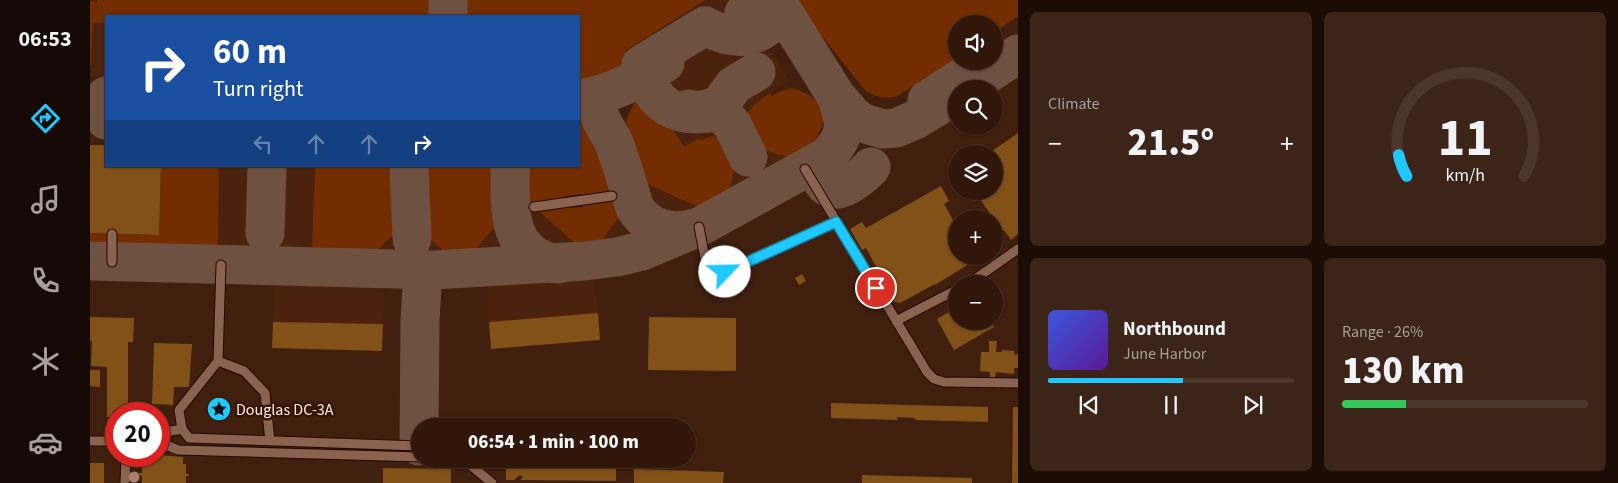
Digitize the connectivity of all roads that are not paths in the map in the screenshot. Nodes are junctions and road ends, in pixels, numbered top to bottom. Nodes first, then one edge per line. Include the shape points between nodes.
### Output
1 (805, 169) dead end
2 (612, 196) dead end
3 (534, 207) dead end
4 (836, 222) junction
5 (699, 227) dead end
6 (112, 234) dead end
7 (1018, 249) edge
8 (112, 262) dead end
9 (220, 265) dead end
10 (981, 275) edge
11 (948, 294) edge
12 (896, 321) junction
13 (218, 361) junction
14 (1018, 383) edge
15 (182, 429) junction
16 (170, 432) edge
17 (90, 440) edge
18 (105, 441) edge
19 (270, 441) junction
20 (170, 446) edge
21 (411, 446) edge
22 (411, 457) edge
23 (126, 467) edge
24 (474, 468) edge
25 (125, 483) edge
26 (492, 483) edge

1 - 4 lane
2 - 3 lane
4 - 5 lane via 725,272 706,263
4 - 12 lane
6 - 8 lane
7 - 10 lane
9 - 13 lane
11 - 12 lane
12 - 14 lane via 934,380
13 - 15 lane via 179,410
13 - 19 lane via 244,372 265,393
15 - 16 lane
15 - 19 lane via 189,438
17 - 18 lane
19 - 21 lane
20 - 22 lane via 178,450
23 - 25 lane
24 - 26 lane

